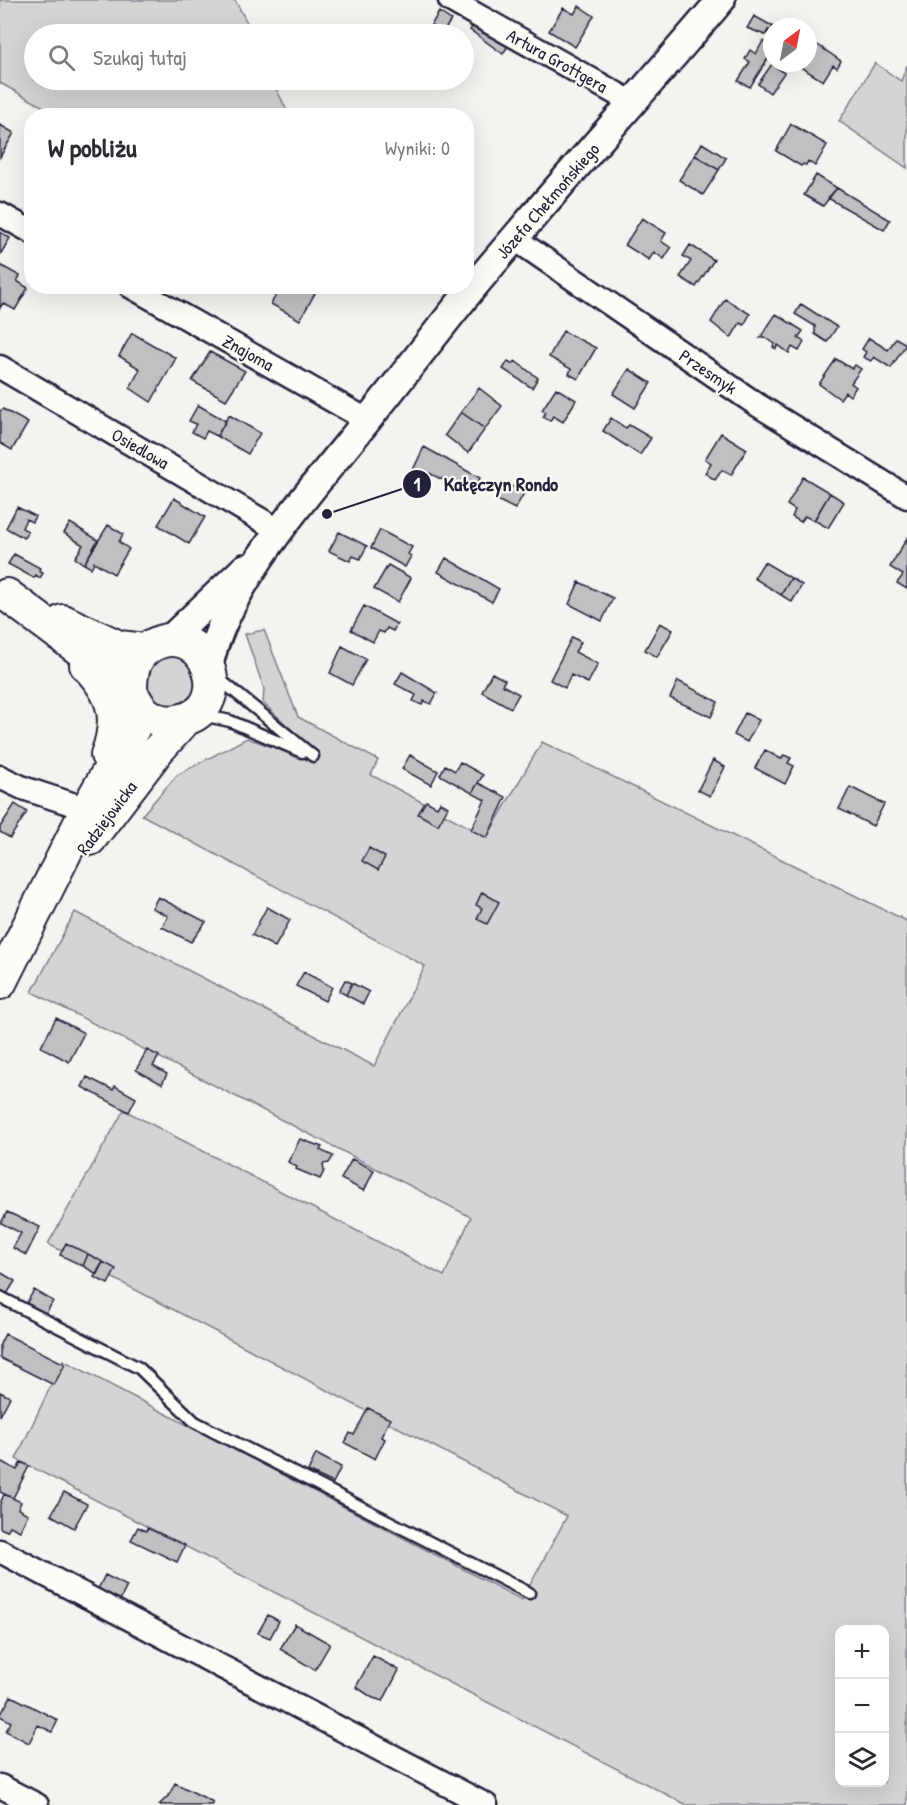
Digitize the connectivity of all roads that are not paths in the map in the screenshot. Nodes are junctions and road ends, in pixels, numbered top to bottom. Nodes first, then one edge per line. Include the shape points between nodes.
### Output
1 (450, 0) edge
2 (721, 0) edge
3 (633, 103) junction
4 (0, 214) edge
5 (24, 228) edge
6 (514, 239) junction
7 (474, 288) edge
8 (144, 294) edge
9 (469, 294) edge
10 (0, 367) edge
11 (367, 420) junction
12 (907, 497) edge
13 (274, 539) junction
14 (4, 593) edge
15 (54, 632) junction
16 (157, 645) junction
17 (210, 668) junction
18 (135, 697) junction
19 (191, 716) junction
20 (0, 777) edge
21 (87, 809) junction
22 (32, 921) junction
23 (0, 983) edge
24 (0, 1297) edge
25 (0, 1551) edge
26 (530, 1593) dead end
27 (0, 1786) edge
28 (37, 1805) edge
29 (486, 1805) edge

1 - 3 street, Artura Grottgera
2 - 3 street, Józefa Chełmońskiego
3 - 6 street, Józefa Chełmońskiego
4 - 5 street
6 - 7 street, Józefa Chełmońskiego
6 - 12 street, Przesmyk via 756,404
8 - 11 street, Znajoma
9 - 11 street, Józefa Chełmońskiego
10 - 13 street, Osiedlowa
11 - 13 street, Józefa Chełmońskiego
13 - 16 street, Józefa Chełmońskiego
13 - 17 street, Józefa Chełmońskiego via 224,619 214,640
14 - 15 main road
14 - 16 main road via 119,647
15 - 18 main road
15 - 21 main road via 97,676 115,713 113,740
16 - 17 main road via 193,646
16 - 18 main road via 135,661 131,675
17 - 19 main road via 211,691
17 - 19 lane via 313,756 230,721
18 - 19 main road via 148,715 160,720 173,722
18 - 21 main road, Radziejowicka via 134,727
19 - 22 main road, Radziejowicka via 104,819
20 - 21 street, Radziejowicka
21 - 22 main road, Radziejowicka
22 - 23 main road, Radziejowicka
24 - 26 lane via 139,1368 195,1422
25 - 29 street
27 - 28 street

